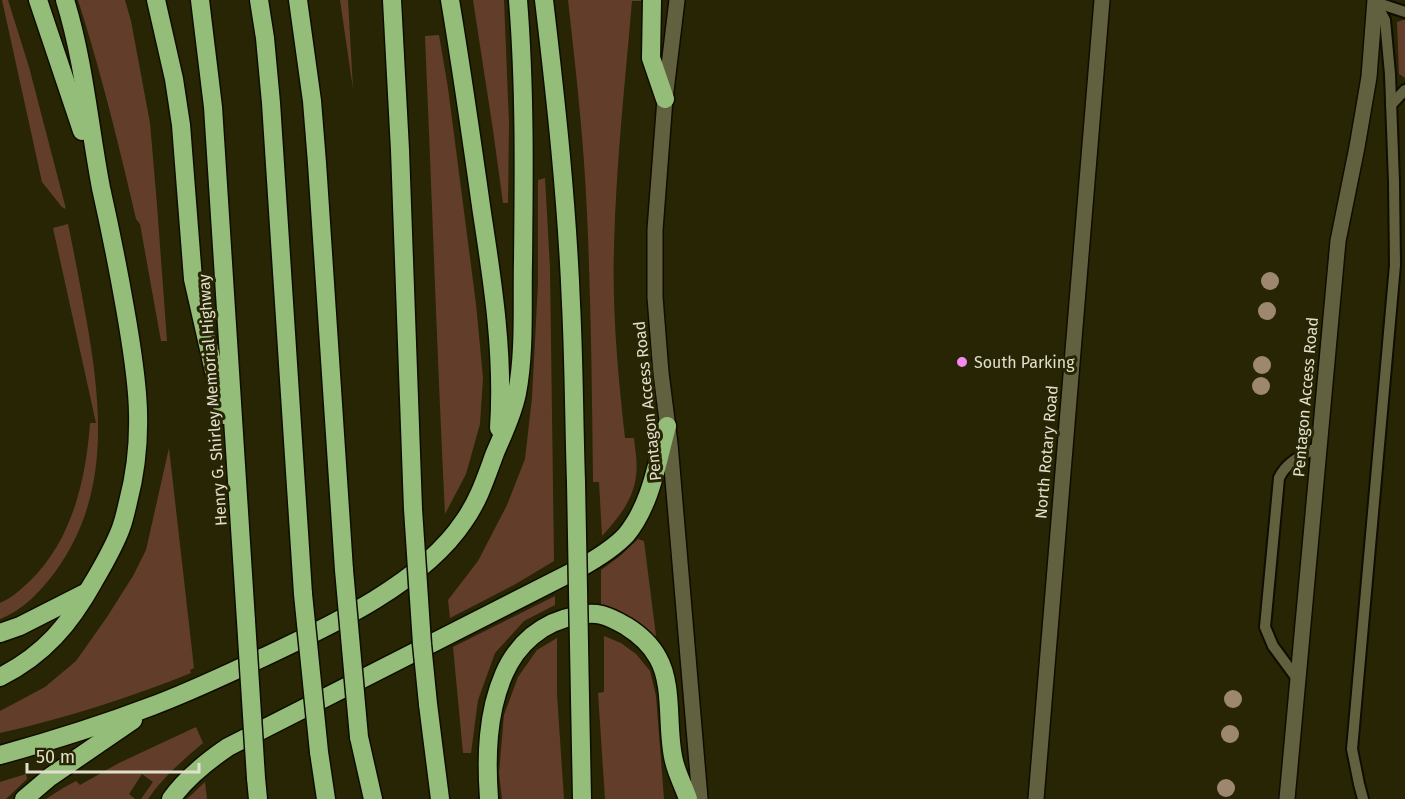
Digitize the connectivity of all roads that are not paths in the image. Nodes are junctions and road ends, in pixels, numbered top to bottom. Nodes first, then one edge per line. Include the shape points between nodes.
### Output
1 (38, 0) edge
2 (64, 0) edge
3 (156, 0) edge
4 (200, 0) edge
5 (259, 0) edge
6 (298, 0) edge
7 (392, 0) edge
8 (450, 0) edge
9 (518, 0) edge
10 (544, 0) edge
11 (652, 0) edge
12 (677, 0) edge
13 (1102, 0) edge
14 (1375, 1) edge
15 (1405, 12) edge
16 (1405, 90) edge
17 (665, 99) junction
18 (1391, 105) junction
19 (101, 187) junction
20 (668, 426) junction
21 (1319, 446) junction
22 (494, 456) junction
23 (236, 469) junction
24 (89, 591) junction
25 (0, 633) edge
26 (0, 676) edge
27 (1298, 680) junction
28 (154, 705) junction
29 (359, 737) junction
30 (319, 752) junction
31 (0, 755) edge
32 (24, 799) edge
33 (171, 799) edge
34 (258, 799) edge
35 (320, 799) edge
36 (326, 799) edge
37 (367, 799) edge
38 (373, 799) edge
39 (440, 799) edge
40 (489, 799) edge
41 (582, 799) edge
42 (688, 799) edge
43 (700, 799) edge
44 (1036, 799) edge
45 (1287, 799) edge
46 (1364, 799) edge

1 - 19 highway
2 - 19 highway via 73,26
3 - 23 highway via 181,125 193,279
4 - 23 highway, Henry G. Shirley Memorial Highway via 213,107
5 - 30 highway, bridge via 272,103 303,594
6 - 29 highway, bridge via 312,101
7 - 39 highway, bridge via 413,509 428,704
8 - 22 highway via 499,347 501,406
9 - 22 highway via 523,160 520,377 510,417
10 - 41 highway, bridge via 560,140 571,303
11 - 17 highway via 651,58
12 - 17 street, Pentagon Access Road
13 - 44 street, North Rotary Road
14 - 15 lane
14 - 18 lane via 1385,20
14 - 21 street, Pentagon Access Road via 1369,77 1338,241
16 - 18 lane
17 - 20 street, Pentagon Access Road via 655,230 655,297
18 - 46 lane via 1395,266 1352,749
19 - 24 highway via 133,350 139,432 136,466 121,528
20 - 33 highway via 644,506 617,544 580,568 228,747 193,774
20 - 43 street, Pentagon Access Road
21 - 27 street, Pentagon Access Road
21 - 27 lane via 1291,462 1279,478 1264,627
22 - 28 highway via 464,522 423,567 324,628
23 - 34 highway, Henry G. Shirley Memorial Highway, bridge
24 - 25 highway
24 - 26 highway via 46,647
27 - 45 street, Pentagon Access Road
28 - 31 highway
28 - 32 highway
29 - 37 highway
29 - 38 highway
30 - 35 highway
30 - 36 highway
40 - 42 highway via 489,739 496,696 513,656 537,631 564,618 584,614 617,621 647,643 658,657 665,673 674,761

